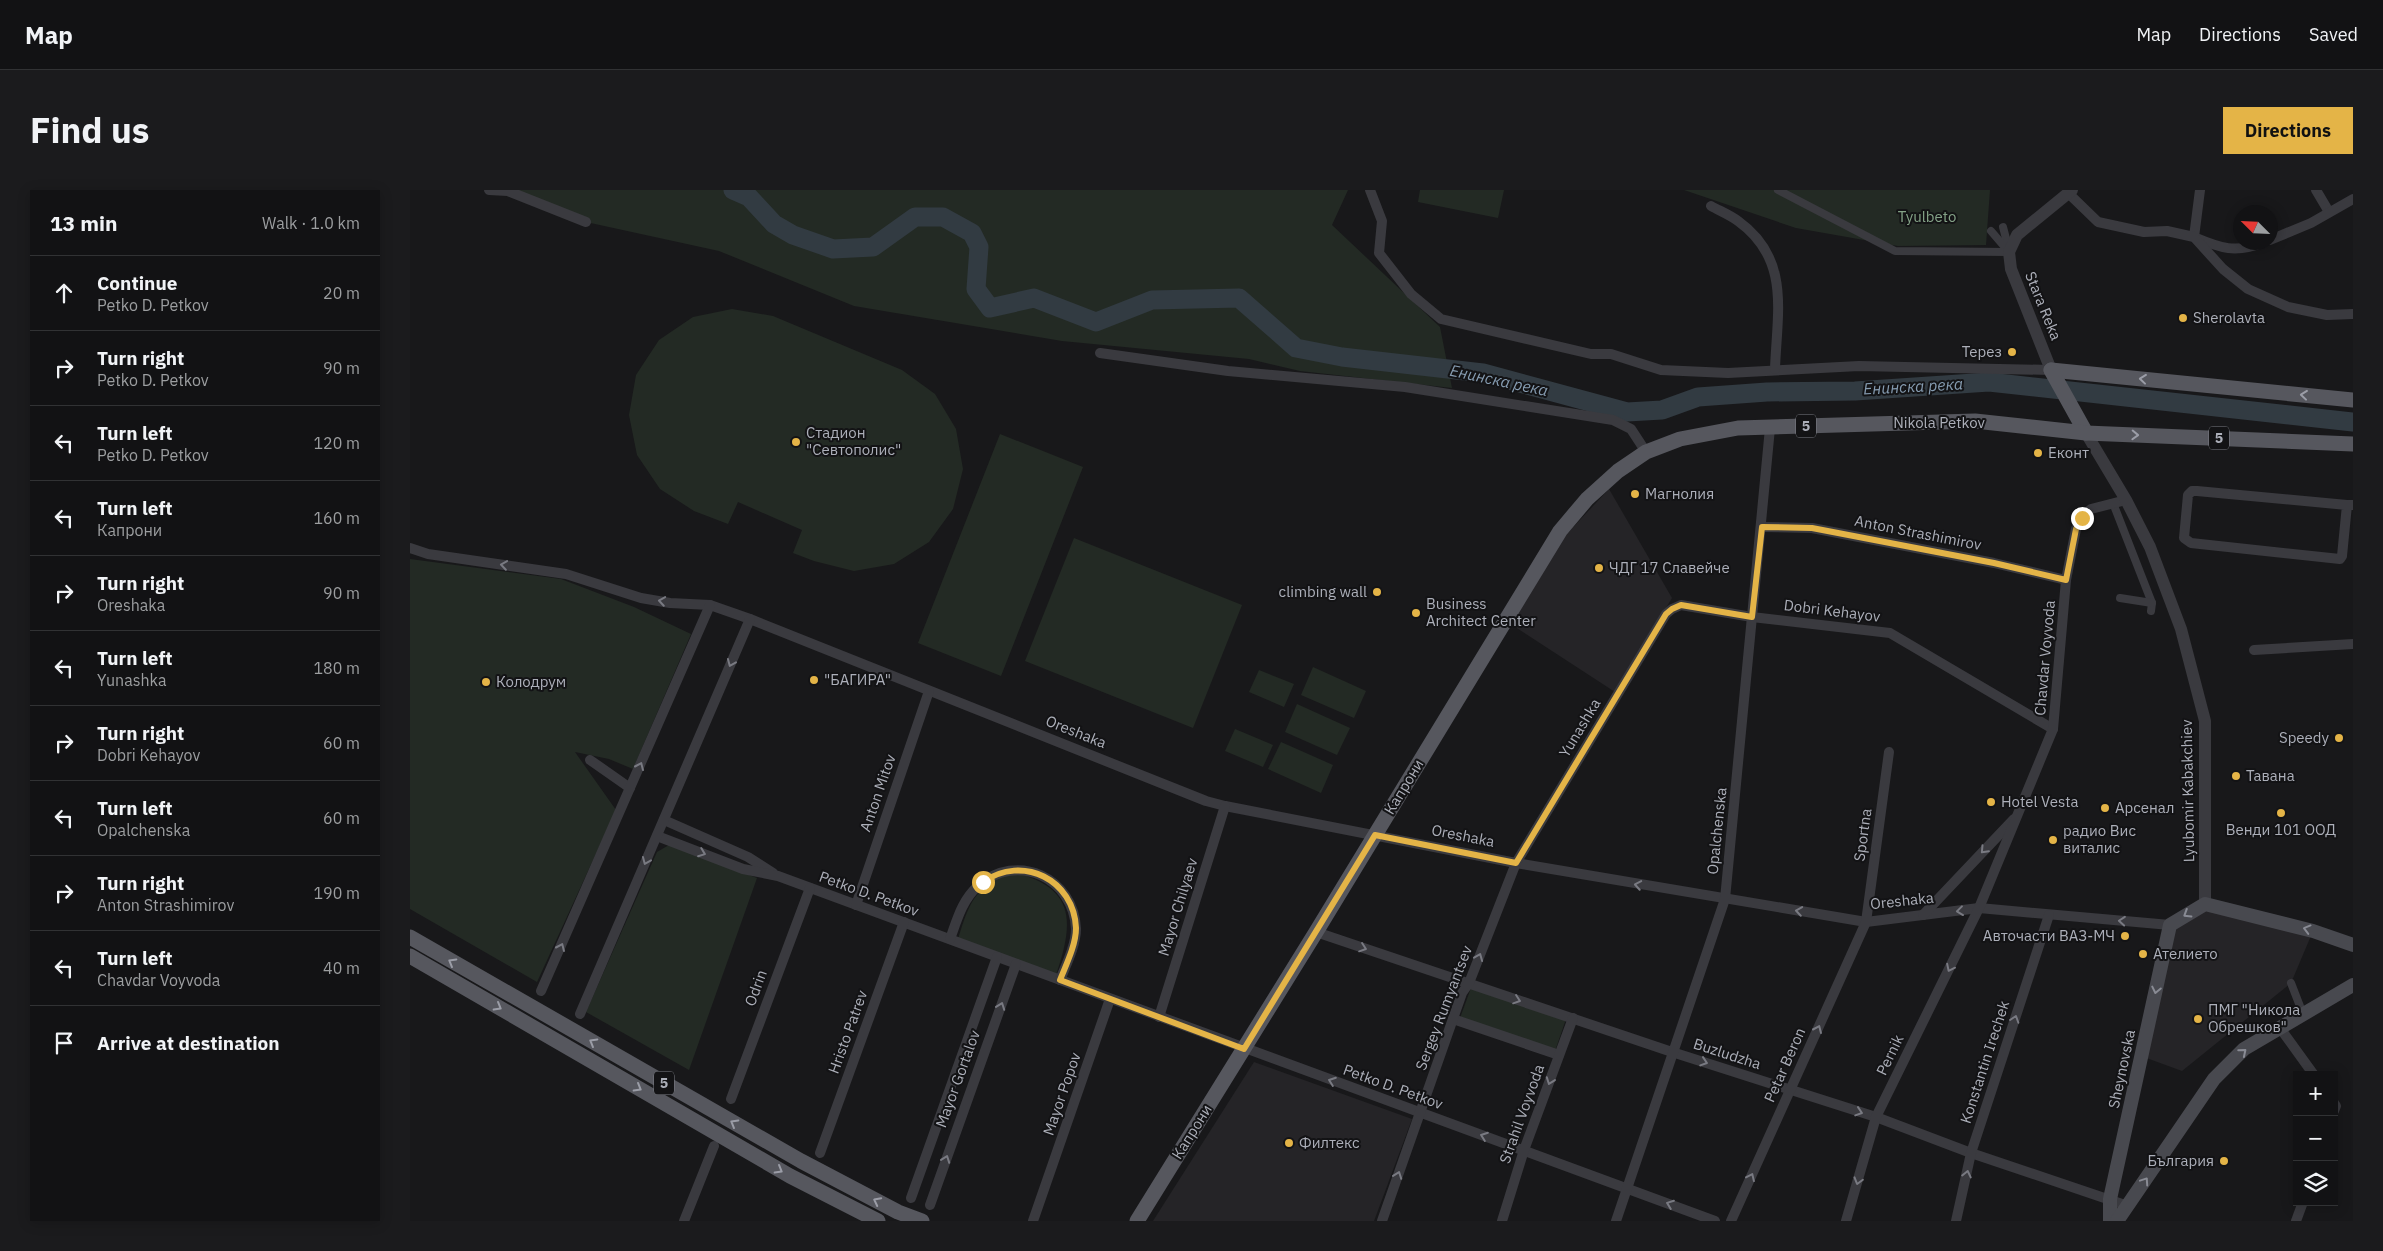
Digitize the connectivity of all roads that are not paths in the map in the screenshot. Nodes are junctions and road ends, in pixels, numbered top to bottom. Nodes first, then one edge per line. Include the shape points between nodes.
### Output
1 (489, 190) edge
2 (1370, 190) edge
3 (1778, 190) edge
4 (2200, 190) edge
5 (2316, 190) edge
6 (2070, 192) edge
7 (2353, 200) edge
8 (1711, 206) dead end
9 (2329, 212) junction
10 (586, 222) dead end
11 (2003, 227) dead end
12 (1991, 232) dead end
13 (2194, 237) junction
14 (2278, 237) edge
15 (2233, 249) edge
16 (2009, 252) junction
17 (2353, 314) edge
18 (1100, 353) dead end
19 (1775, 369) junction
20 (2054, 375) junction
21 (2353, 400) edge
22 (1770, 428) junction
23 (2086, 433) junction
24 (2353, 444) edge
25 (1646, 452) junction
26 (2119, 501) junction
27 (2350, 505) edge
28 (1762, 527) junction
29 (1560, 531) joint
30 (410, 548) edge
31 (2066, 580) junction
32 (2120, 598) dead end
33 (710, 605) junction
34 (1672, 609) joint
35 (1752, 617) junction
36 (750, 618) junction
37 (2353, 644) edge
38 (2254, 650) dead end
39 (929, 691) junction
40 (2053, 729) junction
41 (1889, 752) dead end
42 (590, 760) dead end
43 (630, 788) junction
44 (1226, 806) junction
45 (2018, 814) junction
46 (664, 820) junction
47 (1375, 835) junction
48 (657, 836) junction
49 (1516, 863) junction
50 (778, 876) junction
51 (810, 888) junction
52 (1725, 899) junction
53 (2205, 904) junction
54 (856, 905) junction
55 (1979, 908) junction
56 (1923, 915) junction
57 (2049, 915) junction
58 (904, 922) junction
59 (1866, 922) junction
60 (2170, 925) junction
61 (1316, 932) junction
62 (410, 937) edge
63 (950, 939) junction
64 (2353, 945) edge
65 (410, 956) edge
66 (997, 957) junction
67 (1016, 964) junction
68 (1060, 980) junction
69 (1469, 983) junction
70 (2291, 983) dead end
71 (2353, 985) edge
72 (541, 992) dead end
73 (1110, 999) junction
74 (580, 1014) dead end
75 (2303, 1014) junction
76 (1159, 1017) junction
77 (1573, 1018) junction
78 (1453, 1019) junction
79 (2280, 1028) junction
80 (1244, 1049) junction
81 (1672, 1052) junction
82 (1559, 1055) junction
83 (2311, 1071) edge
84 (1791, 1090) junction
85 (731, 1099) dead end
86 (1421, 1113) junction
87 (1876, 1117) junction
88 (714, 1146) dead end
89 (1524, 1150) junction
90 (820, 1152) dead end
91 (1972, 1153) junction
92 (1627, 1188) junction
93 (911, 1198) dead end
94 (2110, 1199) junction
95 (930, 1205) dead end
96 (2128, 1206) junction
97 (2302, 1206) edge
98 (684, 1221) edge
99 (878, 1221) edge
100 (922, 1221) edge
101 (1034, 1221) edge
102 (1137, 1221) edge
103 (1382, 1221) edge
104 (1502, 1221) edge
105 (1616, 1221) edge
106 (1716, 1221) edge
107 (1731, 1221) edge
108 (1846, 1221) edge
109 (1956, 1221) edge
110 (2110, 1221) edge
111 (2117, 1221) edge
112 (2296, 1221) edge

1 - 10 street via 508,191
2 - 19 street via 1382,221 1379,253 1411,294 1441,320 1590,354 1611,354 1661,370 1728,373
3 - 16 street via 1895,251
4 - 13 street
5 - 9 street
6 - 13 street via 2098,222 2144,232 2167,231
6 - 16 street via 2017,235
7 - 9 street
8 - 19 street via 1754,234 1764,246 1777,274
9 - 14 street
11 - 16 street
12 - 16 street
13 - 15 street
13 - 17 street via 2223,269 2248,289 2288,307 2327,315
16 - 20 street, Stara Reka via 2011,269
18 - 25 street via 1414,389 1613,420 1631,429
19 - 20 street via 1859,366
21 -> 20 main road
20 - 23 main road
22 - 23 main road, Nikola Petkov / 5 via 1976,421
22 - 25 main road, Nikola Petkov / 5 via 1738,428 1680,439
22 - 28 street, Opalchenska
23 -> 24 main road, Nikola Petkov / 5
23 - 26 street, Lyubomir Kabakchiev
25 - 29 main road, Nikola Petkov / 5 via 1618,471 1587,499
26 - 31 street, Chavdar Voyvoda via 2091,509 2082,518 2076,529
26 - 32 street via 2151,607
26 - 53 street, Lyubomir Kabakchiev via 2150,547 2181,629 2205,721
27 - 27 street via 2192,491 2188,495 2184,538 2191,543 2340,559
28 - 31 street, Anton Strashimirov via 1812,528
28 - 35 street, Opalchenska
29 - 47 main road, Капрони / 5
33 -> 30 street, Oreshaka via 641,598 566,574 428,554
31 - 40 street, Chavdar Voyvoda
33 - 36 street, Oreshaka
43 -> 33 street
34 - 35 street, Dobri Kehayov via 1681,605
34 - 49 street, Yunashka via 1661,622
35 - 40 street, Dobri Kehayov via 1890,633
35 - 52 street, Opalchenska
36 - 39 street, Oreshaka
36 -> 46 street
37 - 38 street
39 - 44 street, Oreshaka via 1206,801
39 - 54 street, Anton Mitov
40 - 45 street, Chavdar Voyvoda
41 - 59 street, Sportna
42 - 43 street
72 -> 43 street
44 - 47 street, Oreshaka
44 - 76 street, Mayor Chilyaev
45 - 55 street, Chavdar Voyvoda
45 -> 56 street, Chavdar Voyvoda
46 - 48 street
46 - 50 street, Petko D. Petkov via 748,857
47 - 49 street, Oreshaka
47 - 61 main road, Капрони / 5
48 -> 50 street, Petko D. Petkov via 743,869
48 -> 74 street
52 -> 49 street, Oreshaka
69 -> 49 street, Sergey Rumyantsev
50 - 51 street, Petko D. Petkov
51 - 54 street, Petko D. Petkov
51 - 85 street, Odrin
59 -> 52 street, Oreshaka
52 - 81 street, Opalchenska
53 -> 60 main road
64 -> 53 main road via 2313,931
54 - 58 street, Petko D. Petkov
55 -> 56 street, Oreshaka
55 - 57 street, Oreshaka
55 -> 87 street, Pernik
56 - 59 street, Oreshaka
60 -> 57 street, Oreshaka
91 -> 57 street, Konstantin Irechek
58 - 63 street, Petko D. Petkov
58 - 90 street, Hristo Patrev
84 -> 59 street, Petar Beron
60 -> 94 main road, Sheynovska
61 -> 69 street, Buzludzha
61 - 80 main road, Капрони / 5
100 -> 62 main road, 5 via 898,1212 801,1161
63 - 66 street, Petko D. Petkov
63 - 68 street via 965,901 983,882 1013,869 1035,873 1060,890 1074,916 1075,936
65 -> 99 main road, 5 via 790,1176
66 - 67 street, Petko D. Petkov
66 - 93 street, Mayor Gortalov
67 - 68 street, Petko D. Petkov
95 -> 67 street, Mayor Gortalov
68 - 73 street, Petko D. Petkov
69 -> 77 street, Buzludzha
69 - 78 street, Sergey Rumyantsev
70 - 75 street
71 - 75 main road
73 - 76 street, Petko D. Petkov
73 - 101 street, Mayor Popov
75 - 79 main road
76 - 80 street, Petko D. Petkov
77 - 81 street, Buzludzha
77 - 82 street, Strahil Voyvoda
78 - 82 street
78 - 86 street, Sergey Rumyantsev
79 - 83 street
96 -> 79 main road via 2214,1080 2244,1049
86 -> 80 street, Petko D. Petkov
80 - 102 main road, Капрони / 5
81 -> 84 street, Buzludzha
81 - 92 street, Opalchenska
82 -> 89 street, Strahil Voyvoda
84 -> 87 street, Buzludzha
107 -> 84 street, Petar Beron
89 -> 86 street, Petko D. Petkov
103 -> 86 street, Sergey Rumyantsev
87 - 91 street, Buzludzha
87 -> 108 street, Pernik
88 - 98 street
89 - 92 street, Petko D. Petkov
89 - 104 street, Strahil Voyvoda
91 - 94 street, Buzludzha
109 -> 91 street, Konstantin Irechek
92 - 105 street, Opalchenska
106 -> 92 street, Petko D. Petkov
94 - 96 street, Buzludzha
94 - 110 main road, Sheynovska
96 - 111 main road
97 - 112 street

